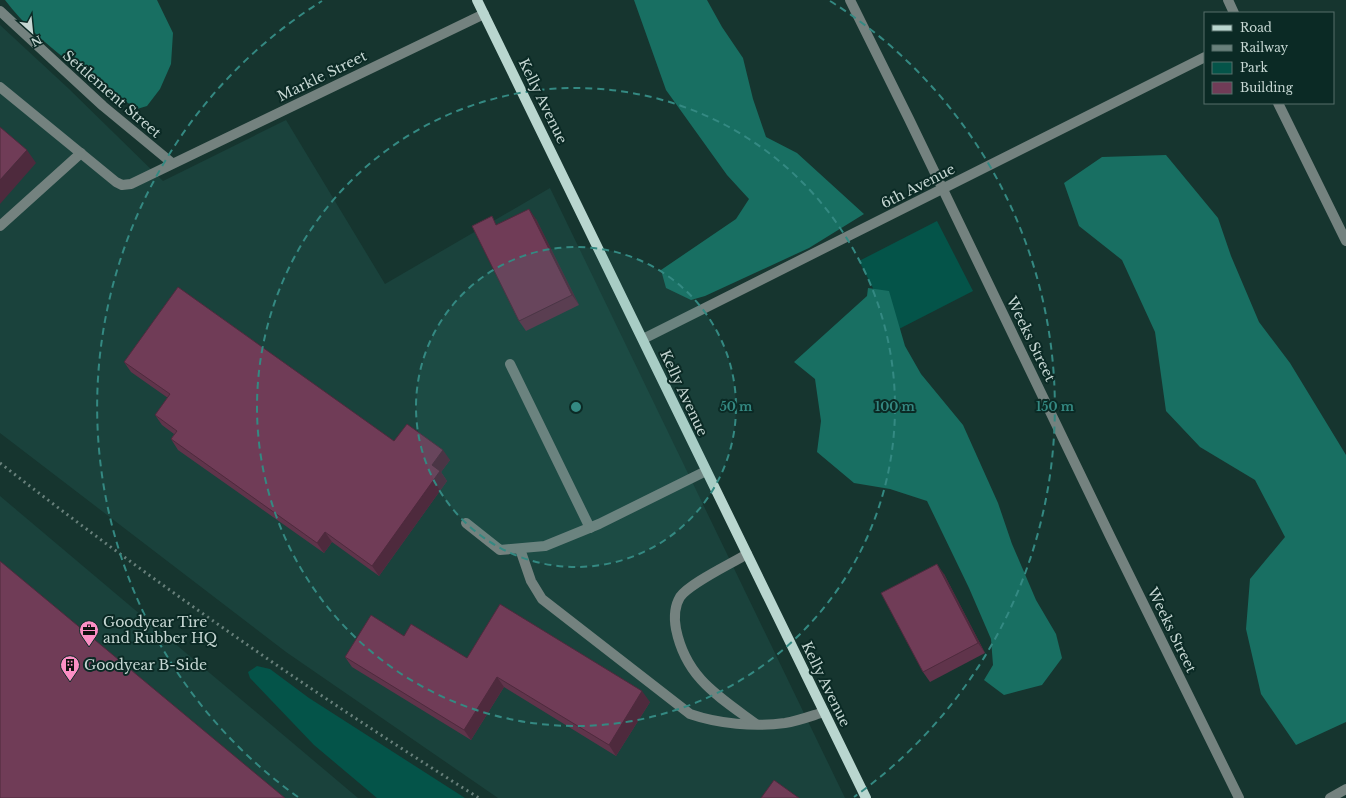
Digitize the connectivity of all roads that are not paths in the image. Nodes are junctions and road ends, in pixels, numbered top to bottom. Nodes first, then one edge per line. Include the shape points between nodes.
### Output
1 (477, 0) edge
2 (850, 0) edge
3 (1228, 0) edge
4 (0, 11) edge
5 (1234, 12) edge
6 (484, 14) junction
7 (1204, 58) edge
8 (0, 87) edge
9 (1278, 104) edge
10 (81, 153) junction
11 (172, 163) junction
12 (942, 190) junction
13 (0, 226) edge
14 (1346, 241) edge
15 (643, 339) junction
16 (510, 364) dead end
17 (706, 471) junction
18 (466, 523) dead end
19 (590, 528) junction
20 (520, 548) junction
21 (747, 554) junction
22 (824, 712) junction
23 (756, 724) junction
24 (1346, 789) edge
25 (866, 798) edge
26 (1239, 798) edge
27 (1330, 798) edge

1 - 6 main road, Kelly Avenue
2 - 12 street, Weeks Street
3 - 5 street
4 - 11 street, Settlement Street via 103,106
6 - 11 street, Markle Street
6 - 15 main road, Kelly Avenue
7 - 12 street, 6th Avenue
8 - 10 street
9 - 14 street
10 - 11 street, Markle Street via 122,185 131,184
10 - 13 street
12 - 15 street, 6th Avenue
12 - 26 street, Weeks Street
15 - 17 main road, Kelly Avenue
16 - 19 street
17 - 19 street
17 - 21 main road, Kelly Avenue
18 - 20 street via 500,550
19 - 20 street via 546,546
20 - 23 street via 531,581 542,599 690,714 709,721
21 - 22 main road, Kelly Avenue
21 - 23 street via 690,587 680,597 674,611 678,641 686,661 718,696
22 - 23 street via 786,723
22 - 25 main road, Kelly Avenue
24 - 27 street

